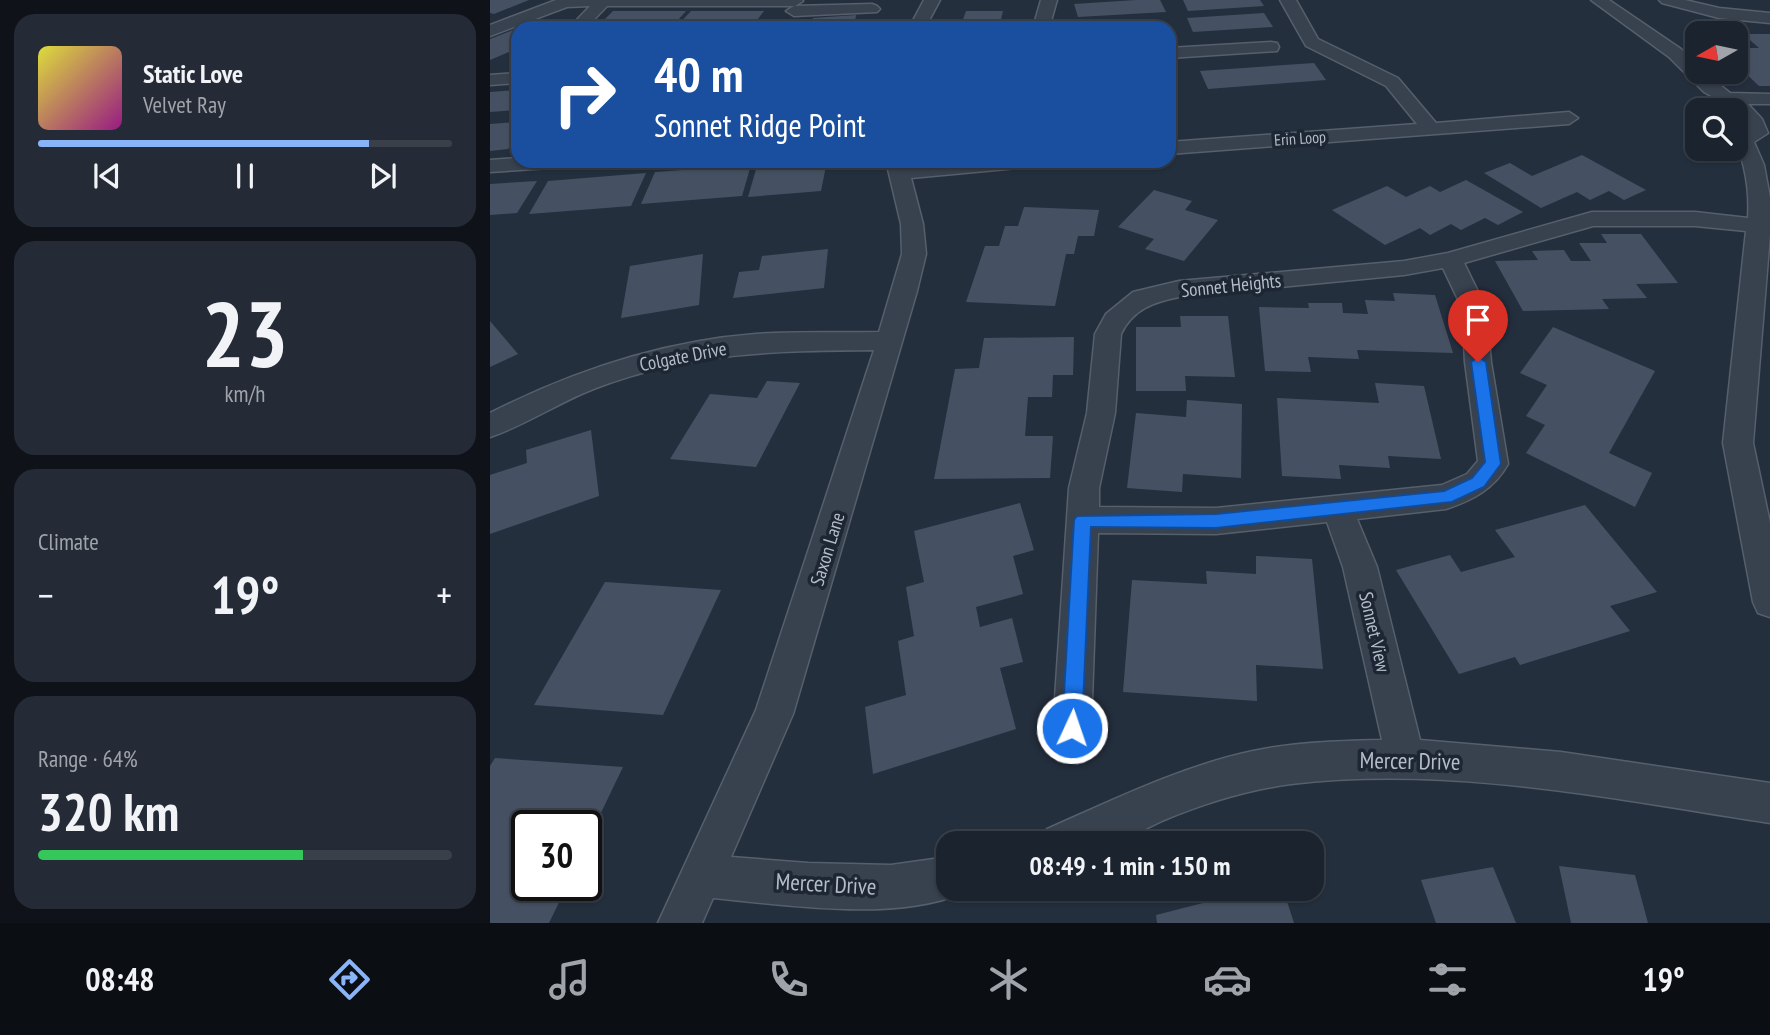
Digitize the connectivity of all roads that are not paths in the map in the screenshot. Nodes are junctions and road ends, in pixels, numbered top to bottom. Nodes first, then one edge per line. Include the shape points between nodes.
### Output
1 (932, 0) edge
2 (1049, 0) edge
3 (1288, 0) edge
4 (1599, 0) edge
5 (1667, 0) edge
6 (565, 1) edge
7 (604, 1) edge
8 (699, 1) edge
9 (795, 4) edge
10 (872, 9) dead end
11 (1770, 18) edge
12 (511, 21) edge
13 (512, 21) edge
14 (584, 21) edge
15 (921, 21) edge
16 (1043, 21) edge
17 (493, 28) edge
18 (1271, 47) dead end
19 (1176, 53) edge
20 (511, 78) edge
21 (490, 80) edge
22 (1714, 98) edge
23 (1748, 99) edge
24 (1770, 99) edge
25 (1748, 116) edge
26 (1569, 118) dead end
27 (1431, 129) junction
28 (1752, 136) edge
29 (1176, 147) edge
30 (511, 165) edge
31 (490, 166) edge
32 (898, 168) edge
33 (1765, 226) edge
34 (1451, 260) junction
35 (889, 341) junction
36 (490, 426) edge
37 (1338, 509) junction
38 (1083, 520) junction
39 (1770, 602) edge
40 (1072, 728) dead end
41 (1405, 757) junction
42 (1770, 803) edge
43 (1091, 831) edge
44 (702, 876) junction
45 (936, 880) edge
46 (680, 923) edge

1 - 15 street
2 - 16 street
3 - 27 street via 1312,42 1392,82
4 - 22 street via 1675,53
5 - 11 street via 1719,13
6 - 7 street
6 - 13 street
7 - 8 street
7 - 14 street
8 - 9 street
9 - 10 street
12 - 17 street
18 - 19 street
20 - 21 street
23 - 24 street
25 - 28 street via 1753,119
26 - 27 street, Erin Loop
27 - 29 street, Erin Loop
28 - 33 street
30 - 31 street
32 - 35 street, Saxon Lane via 914,254
33 - 34 street, Sonnet Heights via 1695,219 1592,219
33 - 39 street via 1738,443
34 - 37 street via 1474,308 1493,464 1478,482 1446,497
34 - 38 street, Sonnet Heights via 1179,289 1142,297 1115,320 1108,334
35 - 36 street, Colgate Drive via 755,343 702,349 588,380
35 - 44 street, Saxon Lane via 774,714
37 - 38 street via 1216,521
37 - 41 street, Sonnet View via 1360,567
38 - 40 street, Sonnet Heights
41 - 42 street, Mercer Drive via 1518,765
41 - 43 street, Mercer Drive via 1316,762 1241,774 1152,804
44 - 45 street, Mercer Drive via 891,887
44 - 46 street, Saxon Lane

